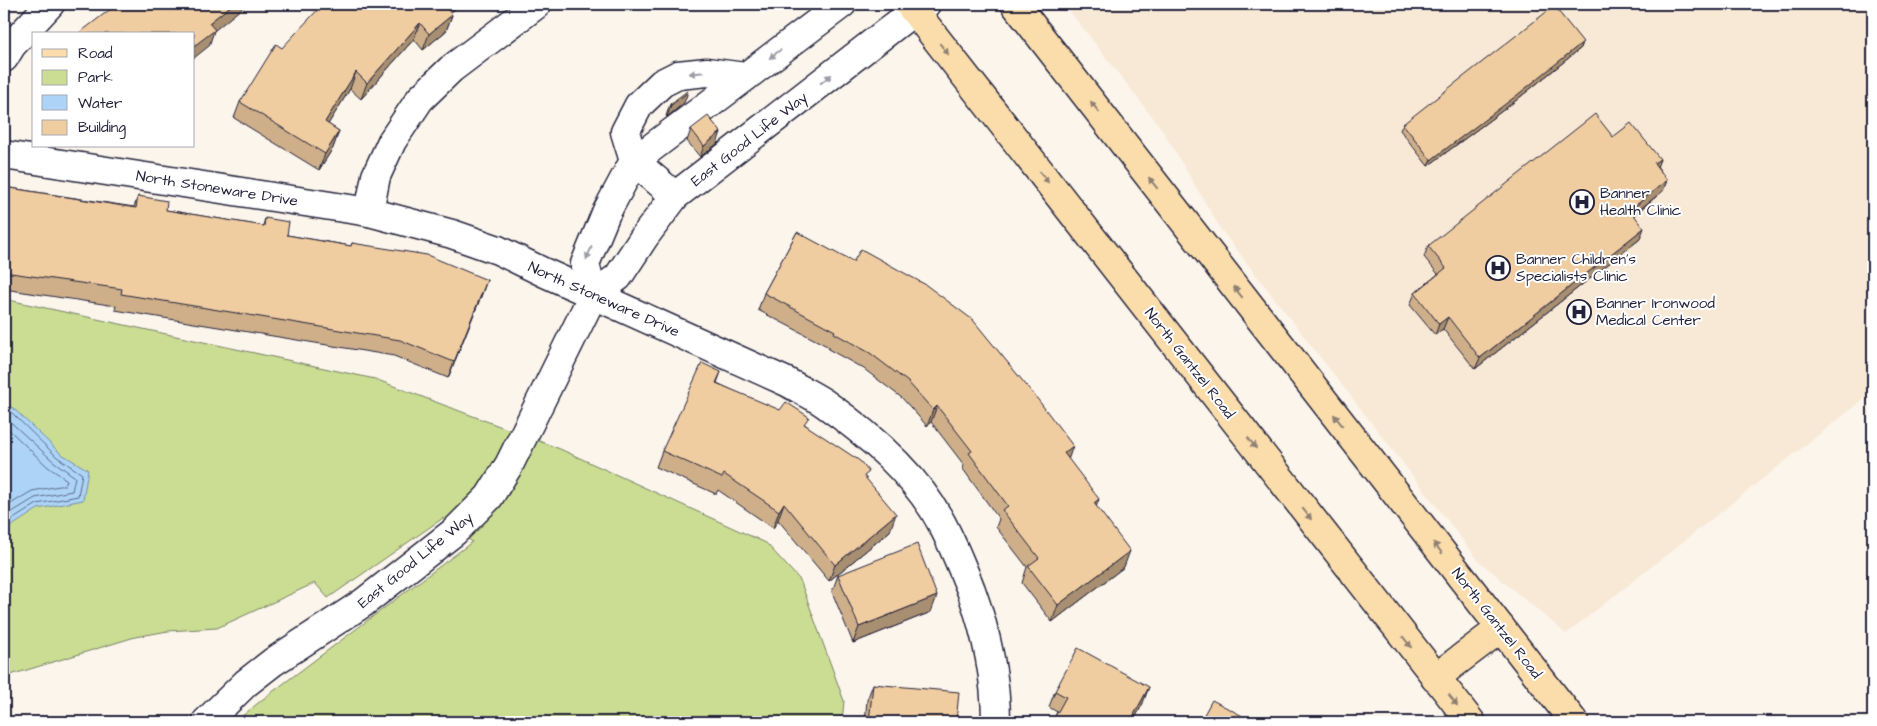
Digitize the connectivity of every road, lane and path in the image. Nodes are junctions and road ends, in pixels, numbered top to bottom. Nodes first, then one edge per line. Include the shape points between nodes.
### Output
1 (50, 4) edge
2 (537, 4) edge
3 (842, 4) edge
4 (1015, 4) edge
5 (916, 6) edge
6 (4, 58) edge
7 (745, 77) junction
8 (4, 154) edge
9 (634, 161) junction
10 (675, 196) junction
11 (369, 212) junction
12 (593, 295) junction
13 (1501, 628) junction
14 (1436, 678) junction
15 (206, 722) edge
16 (996, 722) edge
17 (1471, 722) edge
18 (1574, 722) edge

1 - 6 street
2 - 11 street via 451,69 420,99 392,141 376,176
3 -> 7 street
13 -> 4 main road, North Gantzel Road
10 -> 5 street, East Good Life Way
5 -> 14 main road, North Gantzel Road
7 - 9 street
7 -> 9 street via 707,72 678,75 662,83 639,105 625,132
8 - 11 street, North Stoneware Drive
9 - 10 street
9 -> 12 street via 606,213 585,264
10 - 12 street, East Good Life Way via 618,277
11 - 12 street, North Stoneware Drive via 498,250
12 - 15 street, East Good Life Way via 509,465 489,497 454,532 363,603 246,683
12 - 16 street, North Stoneware Drive via 809,394 871,440 898,466 941,522 982,619 996,692
13 - 14 main road
13 - 18 main road, North Gantzel Road
14 -> 17 main road, North Gantzel Road

